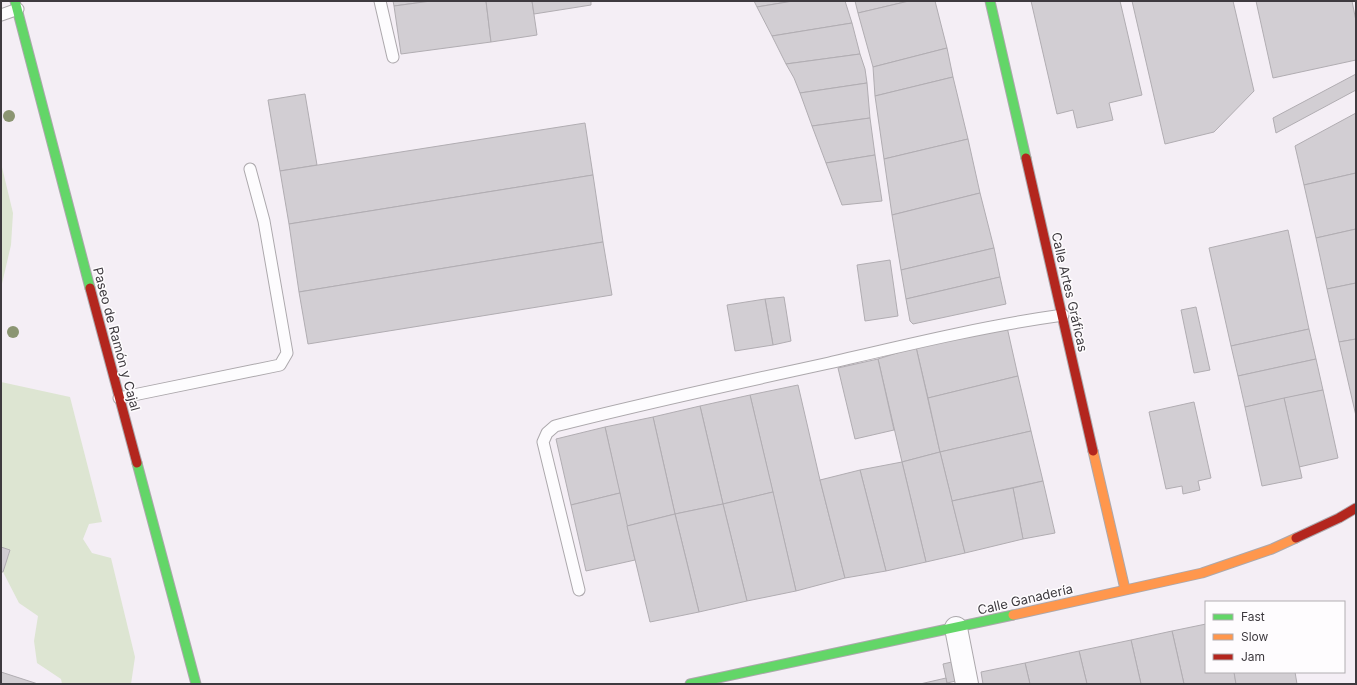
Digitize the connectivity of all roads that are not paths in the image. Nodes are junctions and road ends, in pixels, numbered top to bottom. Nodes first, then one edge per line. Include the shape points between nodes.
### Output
1 (380, 1) edge
2 (990, 1) edge
3 (17, 5) edge
4 (1, 15) edge
5 (393, 56) dead end
6 (250, 168) dead end
7 (1062, 315) junction
8 (119, 398) junction
9 (1356, 508) edge
10 (1125, 589) junction
11 (580, 590) dead end
12 (956, 628) junction
13 (196, 684) edge
14 (690, 684) edge
15 (968, 684) edge

1 - 5 lane
2 - 7 street, Calle Artes Gráficas
3 - 4 lane
3 - 8 street, Paseo de Ramón y Cajal
6 - 8 lane via 264,221 287,353 280,366
7 - 10 street, Calle Artes Gráficas
7 - 11 lane via 1017,321 946,336 555,426 547,433 543,442
8 - 13 street, Paseo de Ramón y Cajal
9 - 10 street, Calle Ganadería via 1272,549 1202,573
10 - 12 street, Calle Ganadería
12 - 14 street, Calle Ganadería
12 - 15 street

